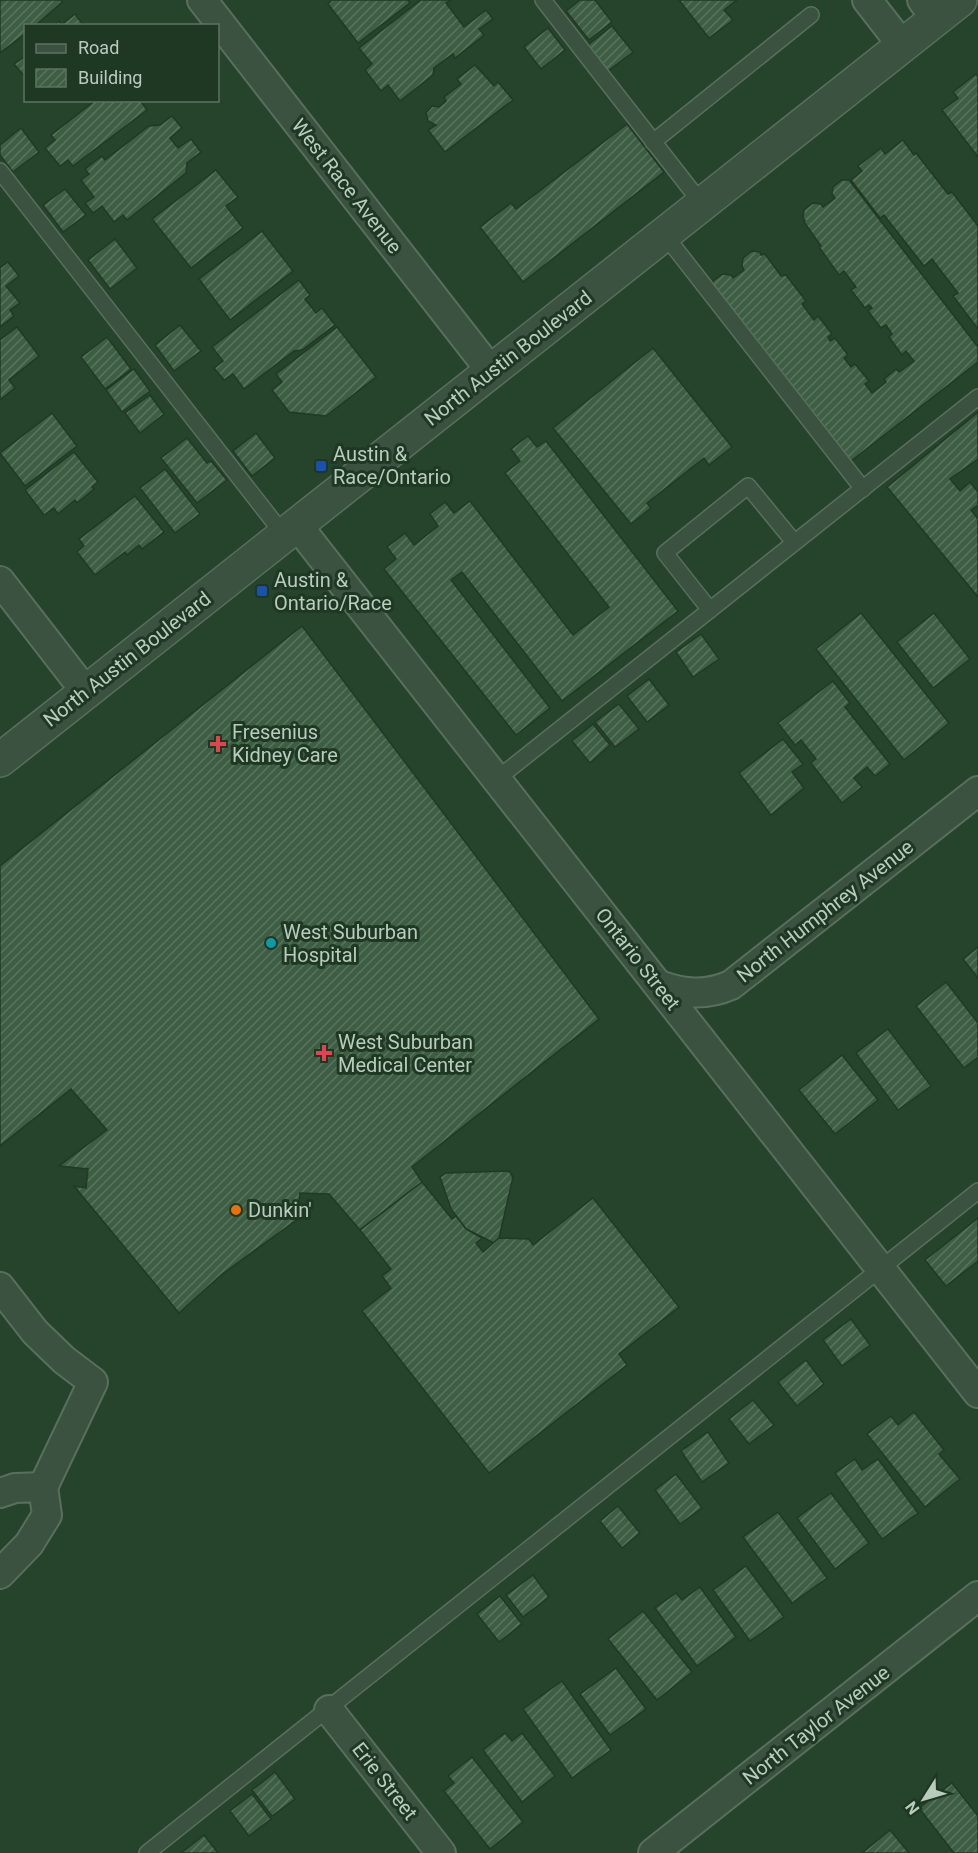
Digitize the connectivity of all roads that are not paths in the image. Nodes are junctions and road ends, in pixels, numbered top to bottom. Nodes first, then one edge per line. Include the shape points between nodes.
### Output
1 (202, 0) edge
2 (543, 0) edge
3 (867, 0) edge
4 (939, 6) edge
5 (811, 15) dead end
6 (902, 45) junction
7 (653, 142) junction
8 (0, 171) edge
9 (702, 204) junction
10 (664, 234) junction
11 (491, 371) junction
12 (978, 397) edge
13 (863, 489) junction
14 (290, 530) junction
15 (794, 542) junction
16 (0, 581) edge
17 (710, 610) junction
18 (86, 692) junction
19 (0, 760) edge
20 (497, 779) junction
21 (978, 791) edge
22 (659, 985) junction
23 (978, 1191) edge
24 (880, 1268) junction
25 (0, 1287) edge
26 (978, 1393) edge
27 (43, 1487) junction
28 (0, 1493) edge
29 (0, 1574) edge
30 (978, 1596) edge
31 (329, 1710) junction
32 (147, 1853) edge
33 (441, 1853) edge
34 (653, 1853) edge

1 - 11 street, West Race Avenue
2 - 7 lane
3 - 6 street
4 - 6 street, North Austin Boulevard
5 - 7 lane
6 - 9 street, North Austin Boulevard
7 - 9 lane
8 - 14 lane
9 - 10 street, North Austin Boulevard
10 - 11 street, North Austin Boulevard
10 - 13 lane
11 - 14 street, North Austin Boulevard
12 - 13 lane
13 - 15 lane
14 - 18 street, North Austin Boulevard
14 - 20 street, Ontario Street
15 - 17 lane
15 - 17 lane via 748,486 665,553
16 - 18 street
17 - 20 lane
18 - 19 street, North Austin Boulevard
20 - 22 street, Ontario Street
21 - 22 street, North Humphrey Avenue via 731,986 695,994
22 - 24 street, Ontario Street
23 - 24 lane
24 - 26 street, Ontario Street
24 - 31 lane
25 - 27 street via 35,1332 93,1382
27 - 28 street
27 - 29 street via 47,1515 29,1544
30 - 34 street, North Taylor Avenue
31 - 32 lane
31 - 33 street, Erie Street

